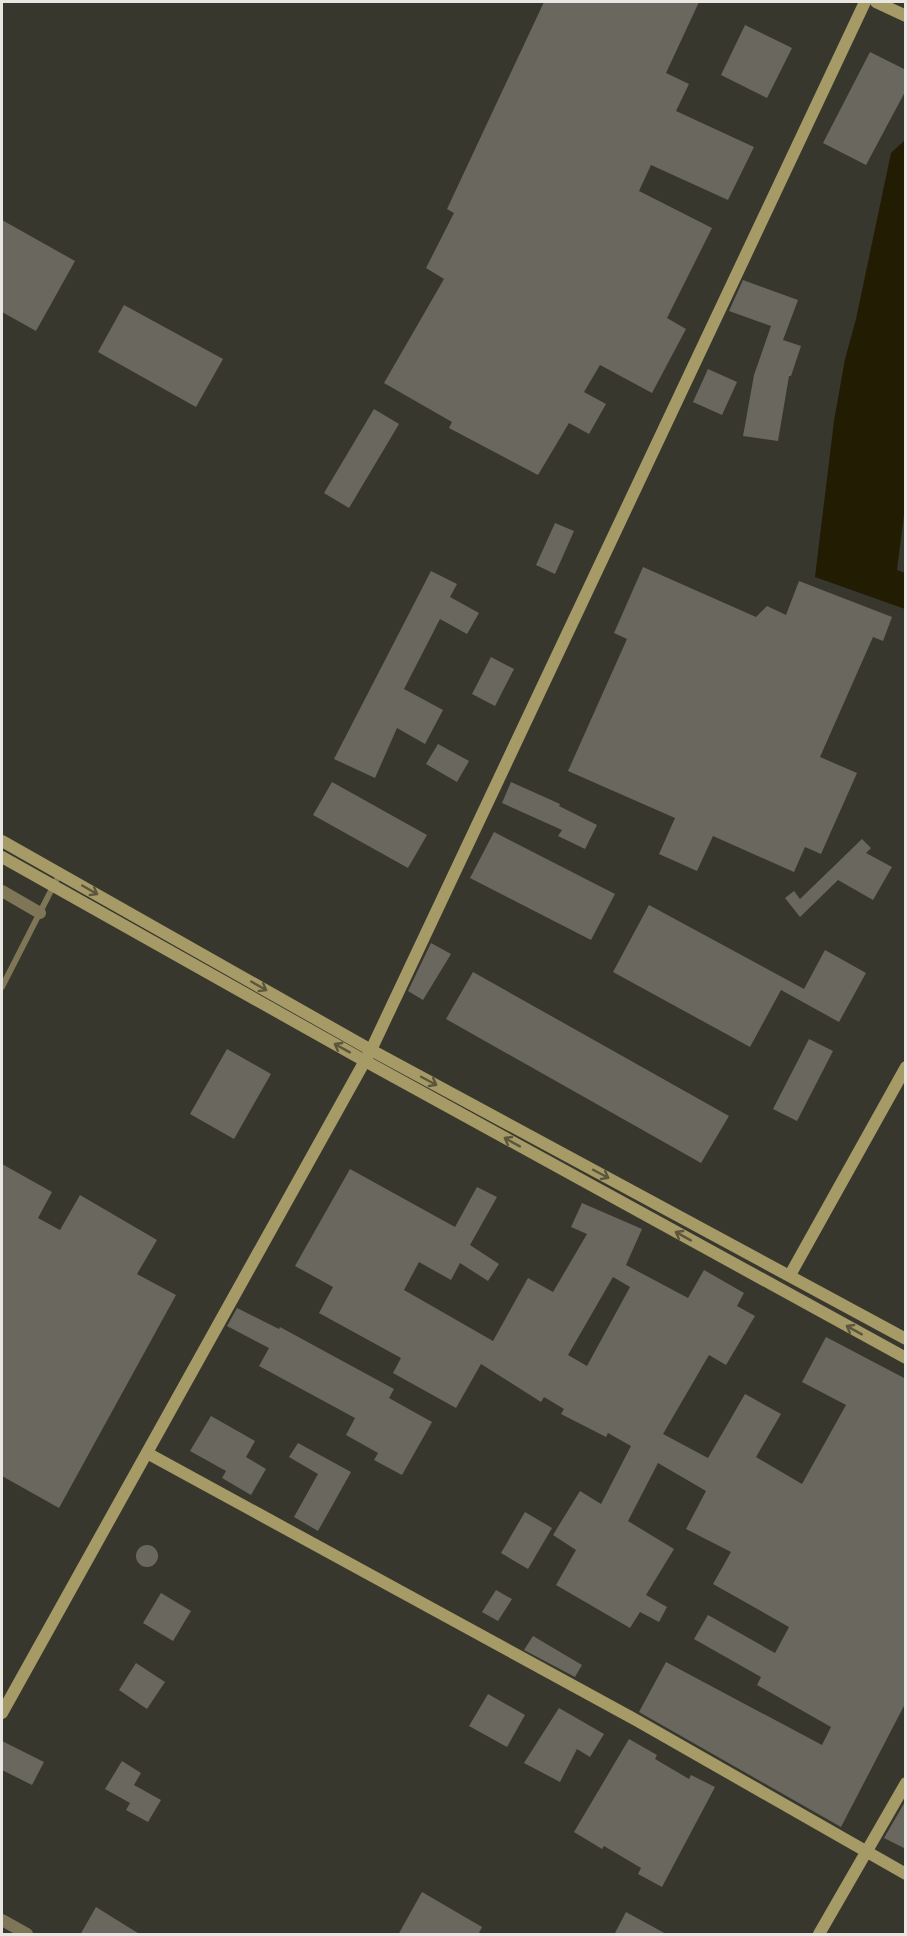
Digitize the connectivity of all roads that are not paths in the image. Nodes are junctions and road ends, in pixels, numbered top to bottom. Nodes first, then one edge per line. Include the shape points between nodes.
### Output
1 (865, 2) edge
2 (876, 2) edge
3 (906, 16) edge
4 (2, 841) edge
5 (2, 857) edge
6 (60, 873) junction
7 (54, 886) junction
8 (2, 891) edge
9 (40, 913) junction
10 (2, 987) edge
11 (368, 1055) junction
12 (906, 1067) edge
13 (790, 1275) junction
14 (906, 1339) edge
15 (906, 1358) edge
16 (147, 1453) junction
17 (2, 1713) edge
18 (906, 1783) edge
19 (865, 1852) junction
20 (906, 1874) edge
21 (2, 1920) edge
22 (27, 1935) edge
23 (819, 1935) edge

1 - 11 street
2 - 3 street
4 - 6 street
5 - 7 street
6 - 7 lane
6 -> 11 street
7 - 9 lane
11 -> 7 street
8 - 9 street
9 - 10 lane
11 -> 13 street
15 -> 11 street
11 - 16 street
12 - 13 street
13 - 14 street
16 - 17 street
16 - 19 street via 636,1720
18 - 19 street
19 - 20 street
19 - 23 street
21 - 22 street

